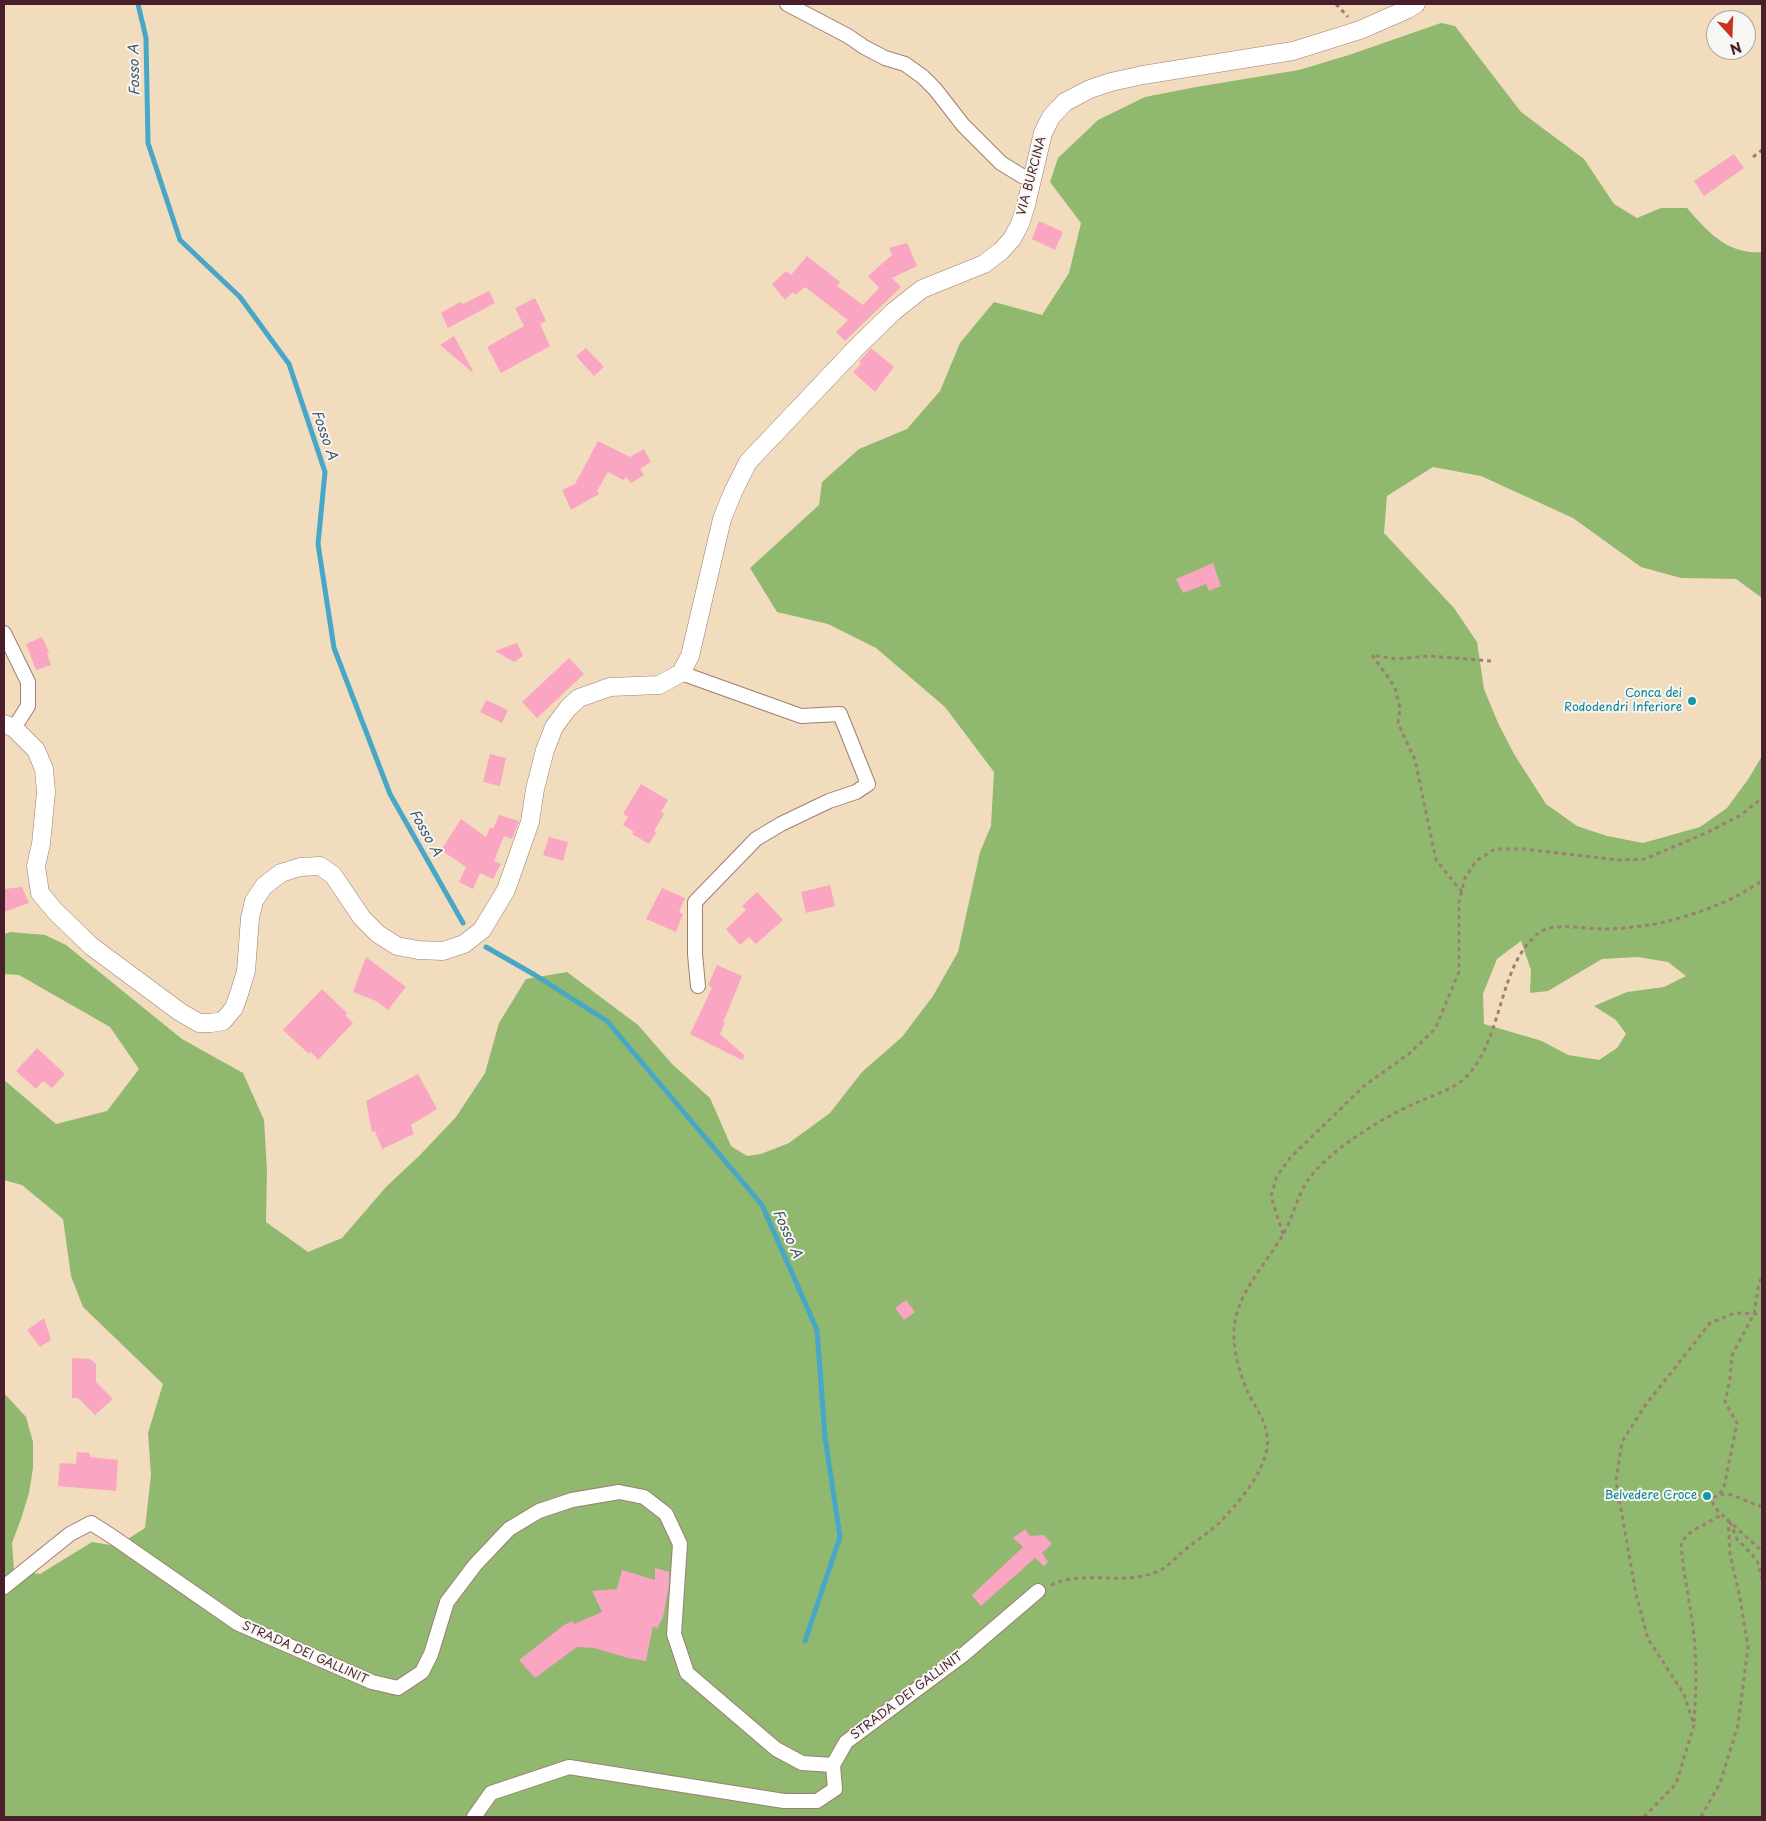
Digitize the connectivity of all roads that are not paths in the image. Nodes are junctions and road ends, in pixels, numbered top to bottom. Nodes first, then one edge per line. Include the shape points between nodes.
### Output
1 (787, 4) edge
2 (1416, 4) edge
3 (1033, 177) junction
4 (4, 633) edge
5 (681, 673) junction
6 (9, 726) edge
7 (698, 986) dead end
8 (4, 1587) edge
9 (1038, 1591) road end
10 (833, 1765) junction
11 (474, 1817) edge

1 - 3 street via 885,58 905,64 935,89 963,125 1001,163 1022,176
2 - 3 street, VIA BURCINA via 1360,30 1293,51 1143,76 1090,89 1065,102 1051,117
3 - 5 street, VIA BURCINA via 1020,224 1001,251 984,264 922,290 893,312 748,462 722,519 690,656
4 - 6 street via 28,682 28,706
5 - 6 street via 659,685 610,686 579,698 568,708 554,727 545,750 530,822 506,890 482,930 464,944 443,951 397,946 362,918 333,875 320,866 300,867 281,873 264,886 254,901 246,971 239,994 234,1008 223,1021 211,1023 199,1022 180,1012 91,946 40,893 36,866 46,792 44,769 36,750
5 - 7 street via 801,716 840,714 868,784 756,839 695,902
8 - 10 street, STRADA DEI GALLINIT via 70,1534 91,1523 237,1623 372,1682 398,1688 422,1672 447,1602 475,1565 509,1529 539,1511 572,1500 619,1492 644,1497 666,1514 680,1544 674,1634 687,1674 776,1749 802,1763
9 - 10 street, STRADA DEI GALLINIT via 963,1655 846,1742
10 - 11 street via 835,1789 816,1801 784,1801 569,1767 491,1793

